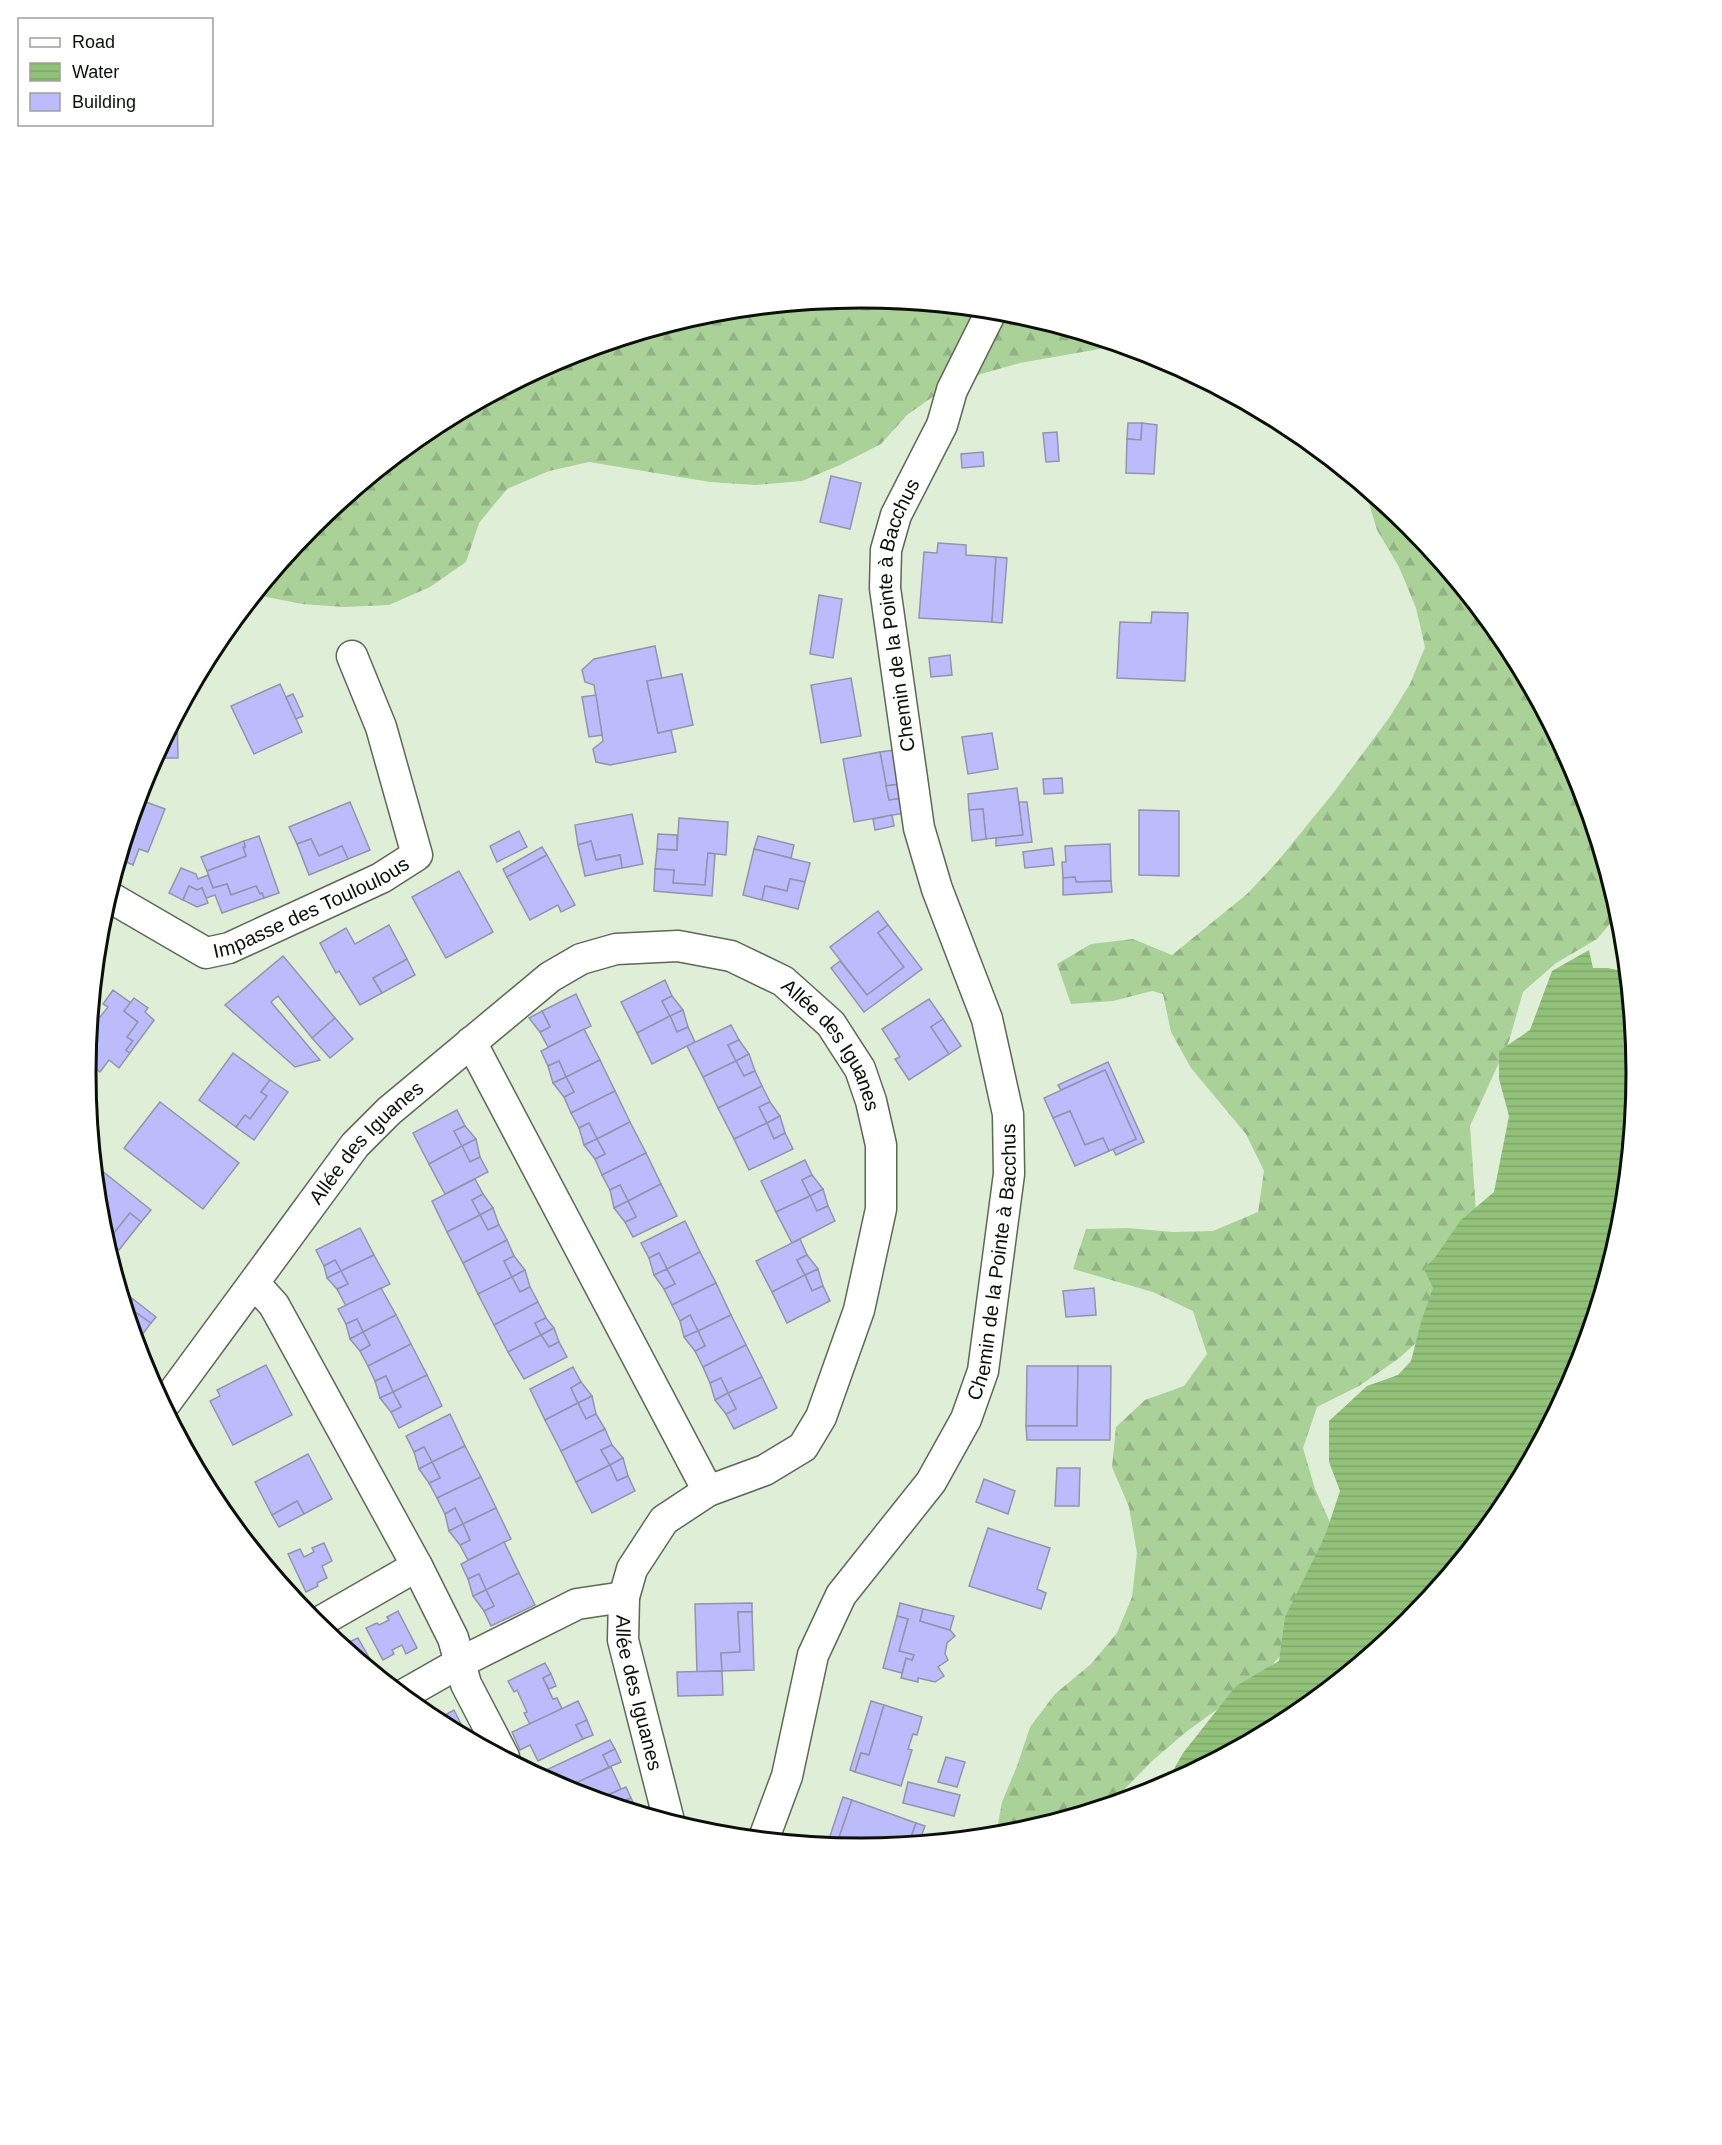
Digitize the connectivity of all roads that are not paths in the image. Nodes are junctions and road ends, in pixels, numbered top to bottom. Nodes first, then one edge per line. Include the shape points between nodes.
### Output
1 (988, 318) edge
2 (352, 656) dead end
3 (116, 901) edge
4 (471, 1042) junction
5 (255, 1284) junction
6 (169, 1398) edge
7 (708, 1491) junction
8 (417, 1566) junction
9 (624, 1597) junction
10 (326, 1618) edge
11 (461, 1662) junction
12 (411, 1691) edge
13 (498, 1746) edge
14 (667, 1812) edge
15 (766, 1832) edge

1 - 15 street, Chemin de la Pointe à Bacchus via 952,390 942,425 896,515 886,550 885,588 919,828 937,890 987,1019 1008,1114 1009,1174 983,1371 966,1419 931,1482 842,1595 813,1655 787,1776
2 - 3 street, Impasse des Touloulous via 381,727 417,855 381,878 229,948 206,953
4 - 5 street, Allée des Iguanes via 355,1145
4 - 7 street
4 - 7 street, Allée des Iguanes via 550,977 581,959 616,949 678,946 731,956 783,981 831,1024 860,1069 881,1145 881,1209 859,1310 821,1417 803,1447 765,1470
5 - 6 street, Allée des Iguanes
5 - 8 street via 274,1305
7 - 9 street, Allée des Iguanes via 664,1520 632,1569
8 - 10 street
8 - 11 street
9 - 11 street via 577,1604
9 - 14 street, Allée des Iguanes via 623,1640
11 - 12 street
11 - 13 street via 466,1684

